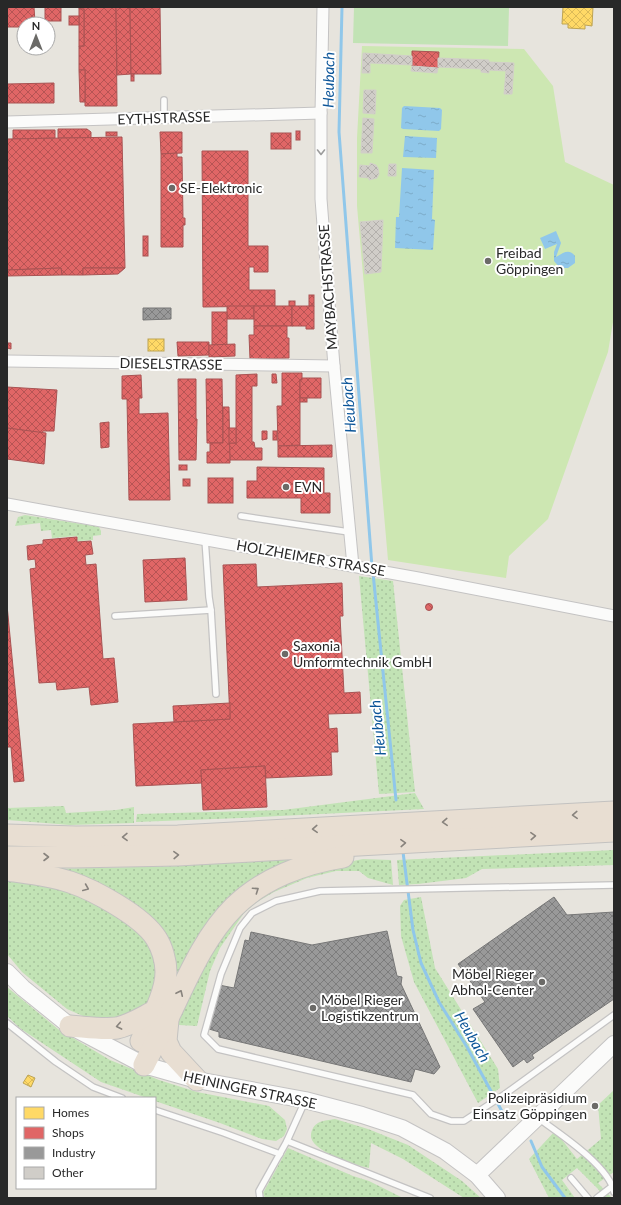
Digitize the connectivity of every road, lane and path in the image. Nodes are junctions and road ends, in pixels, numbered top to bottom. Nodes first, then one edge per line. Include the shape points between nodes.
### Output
1 (323, 7) edge
2 (164, 100) dead end
3 (321, 113) junction
4 (164, 118) junction
5 (7, 122) edge
6 (7, 361) edge
7 (334, 366) junction
8 (7, 504) edge
9 (241, 516) dead end
10 (349, 532) junction
11 (205, 540) junction
12 (357, 567) junction
13 (211, 610) junction
14 (115, 616) dead end
15 (614, 616) edge
16 (216, 694) dead end
17 (614, 812) edge
18 (614, 831) edge
19 (7, 835) edge
20 (364, 845) junction
21 (7, 856) edge
22 (7, 870) edge
23 (614, 885) edge
24 (7, 972) edge
25 (161, 1014) junction
26 (614, 1015) edge
27 (7, 1023) edge
28 (70, 1026) junction
29 (614, 1044) edge
30 (138, 1063) junction
31 (197, 1080) junction
32 (119, 1097) edge
33 (305, 1100) junction
34 (156, 1110) edge
35 (538, 1118) junction
36 (287, 1141) junction
37 (280, 1154) junction
38 (477, 1175) junction
39 (570, 1178) dead end
40 (613, 1185) edge
41 (614, 1192) edge
42 (419, 1196) edge
43 (260, 1198) edge
44 (430, 1198) edge
45 (497, 1198) edge
46 (588, 1198) edge
47 (597, 1198) edge

1 - 3 street, MAYBACHSTRASSE
2 - 4 lane
3 - 4 street, EYTHSTRASSE
3 -> 7 street, MAYBACHSTRASSE via 321,199
4 - 5 street, EYTHSTRASSE
6 - 7 street, DIESELSTRASSE
7 - 10 street, MAYBACHSTRASSE
8 - 11 street, HOLZHEIMER STRASSE
9 - 10 lane
10 - 12 street, MAYBACHSTRASSE
11 - 12 street, HOLZHEIMER STRASSE
11 - 13 lane
12 - 15 street, HOLZHEIMER STRASSE
13 - 14 lane
13 - 16 lane
17 -> 19 highway via 178,836
20 -> 18 highway
21 -> 20 highway via 178,855
25 -> 20 highway via 214,932 234,907 275,878 325,859 345,856
22 -> 25 highway via 69,881 117,904 143,924 155,937 166,971
23 - 26 lane via 320,891 276,902 252,914 240,928 221,974 204,1035 218,1049 413,1095 431,1114 452,1121 464,1121
24 - 28 main road, HEININGER STRASSE
25 -> 28 highway via 117,1028
25 - 30 highway
25 - 31 highway via 166,1041 171,1052
27 - 32 lane via 56,1062 93,1087
28 - 30 main road, HEININGER STRASSE
29 - 35 main road
30 - 31 main road, HEININGER STRASSE
31 - 33 main road, HEININGER STRASSE
33 - 36 lane
33 - 38 main road, HEININGER STRASSE via 402,1128 445,1151
34 - 37 lane via 224,1132
35 - 38 main road
35 - 40 lane via 594,1162
36 - 37 lane
36 - 42 lane
37 - 43 lane via 265,1178 259,1192
38 - 45 main road, HEININGER STRASSE
39 - 46 lane
40 - 41 lane
40 - 47 lane
42 - 44 lane

